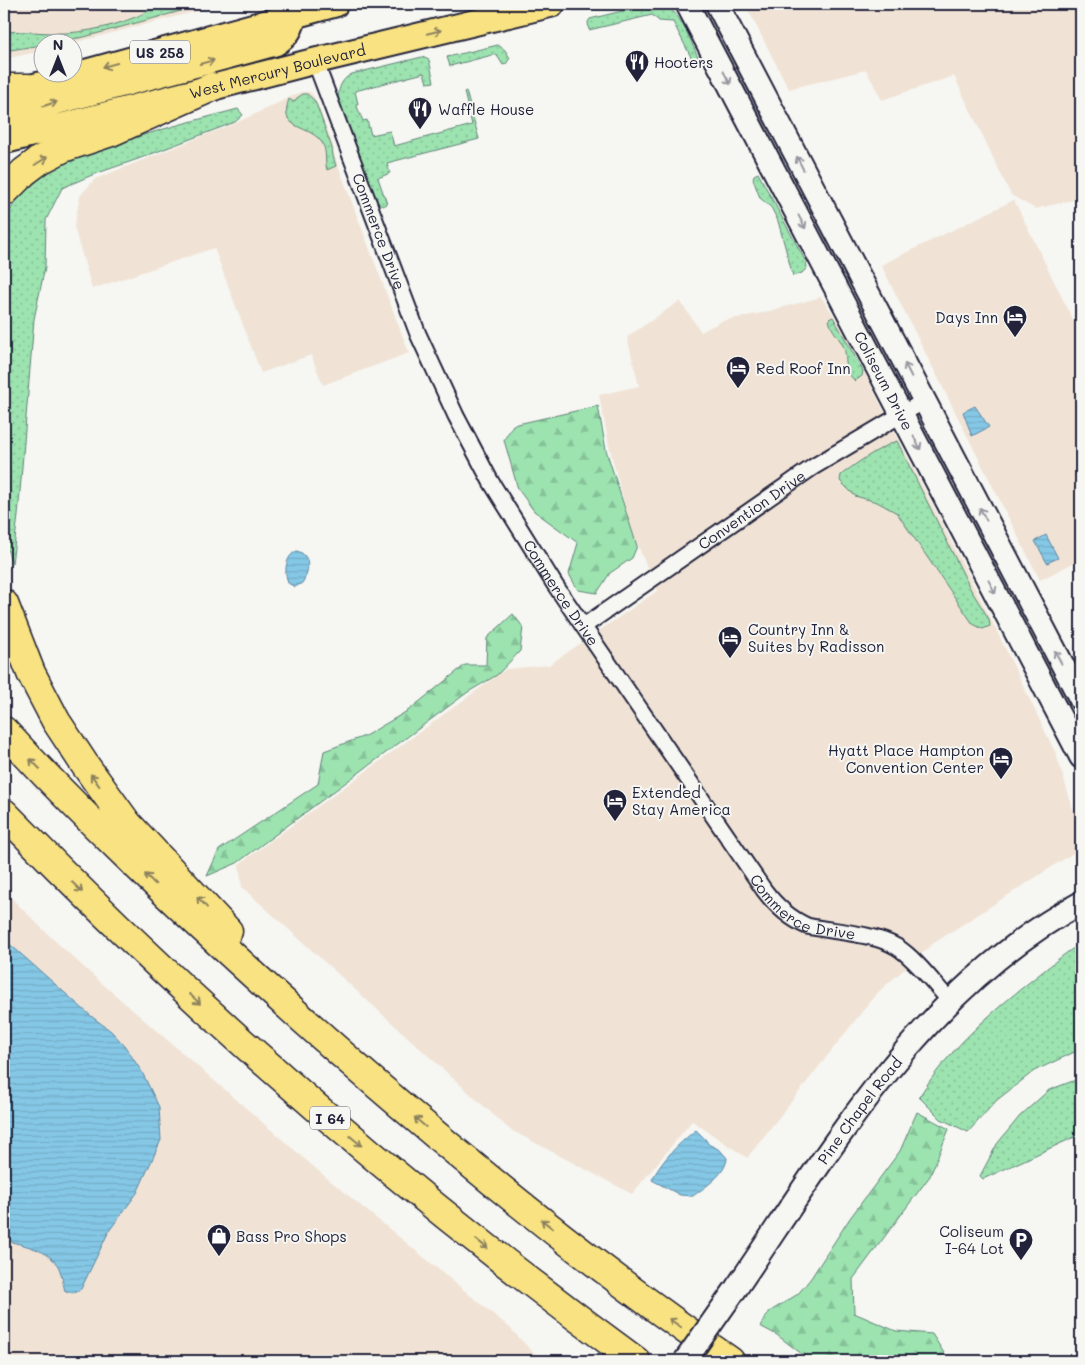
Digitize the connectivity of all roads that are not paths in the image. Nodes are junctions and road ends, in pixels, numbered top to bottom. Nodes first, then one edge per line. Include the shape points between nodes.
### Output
1 (335, 4) edge
2 (552, 4) edge
3 (687, 4) edge
4 (717, 4) edge
5 (291, 10) edge
6 (315, 61) junction
7 (212, 87) junction
8 (12, 90) edge
9 (4, 120) edge
10 (4, 140) edge
11 (4, 192) edge
12 (924, 401) junction
13 (901, 414) junction
14 (4, 604) edge
15 (584, 626) junction
16 (1081, 700) edge
17 (4, 731) edge
18 (1081, 757) edge
19 (4, 813) edge
20 (4, 823) edge
21 (42, 853) junction
22 (1081, 903) edge
23 (951, 1002) junction
24 (328, 1042) junction
25 (636, 1361) edge
26 (685, 1361) edge
27 (730, 1361) edge

1 - 5 main road, US 258
6 -> 2 main road, West Mercury Boulevard
3 -> 13 street, Coliseum Drive
12 -> 4 street, Coliseum Drive
5 -> 8 main road, US 258
9 -> 5 main road via 59,101 275,44 291,25
6 - 7 main road, West Mercury Boulevard
6 - 15 street, Commerce Drive via 404,300 441,385 491,482
7 - 10 main road, West Mercury Boulevard
11 -> 7 highway via 40,160 63,148 111,132
12 - 13 street, Convention Drive
16 -> 12 street, Coliseum Drive
13 - 15 street, Convention Drive via 813,468
13 -> 18 street, Coliseum Drive
24 -> 14 highway via 127,822 94,779 56,721 31,673
15 - 23 street, Commerce Drive via 778,906 807,926 876,939 898,947
24 -> 17 highway via 171,900
19 - 21 highway, I 64
20 - 21 highway
21 -> 25 highway, I 64 via 225,1026 351,1137 487,1249
22 - 23 street, Pine Chapel Road via 1025,938
23 - 26 street, Pine Chapel Road, bridge via 887,1071 862,1104
27 -> 24 highway via 661,1314 455,1152

